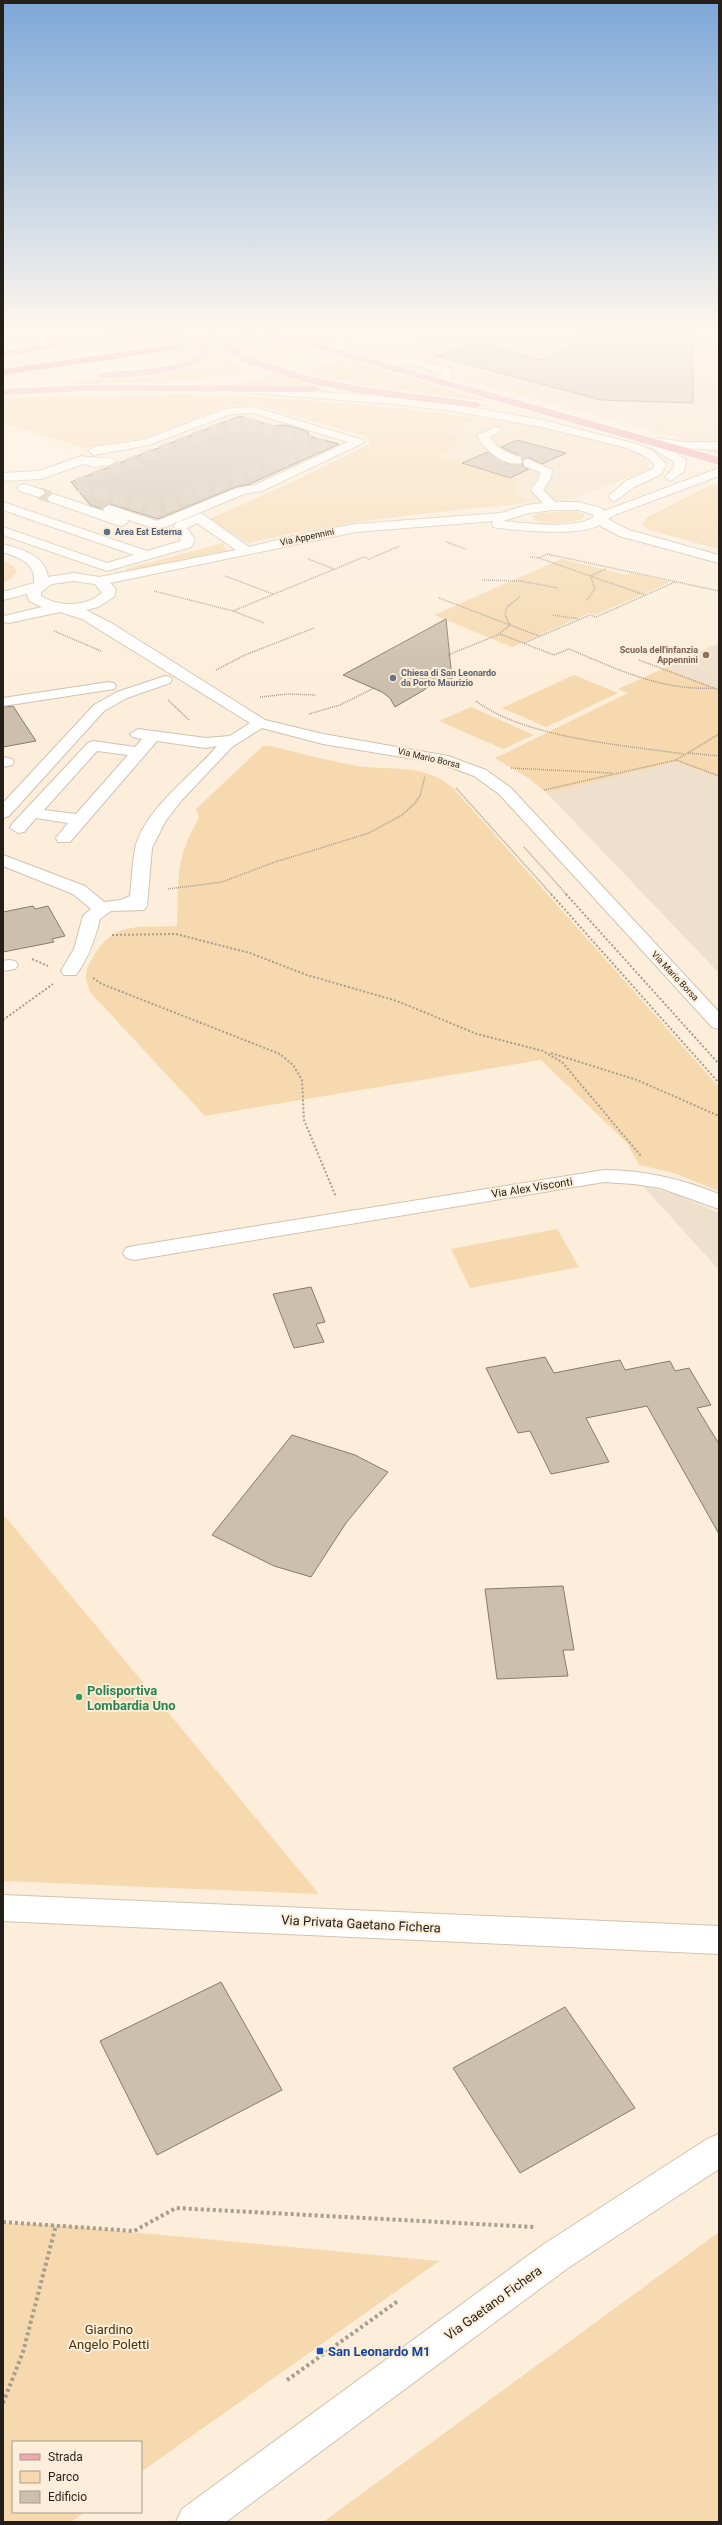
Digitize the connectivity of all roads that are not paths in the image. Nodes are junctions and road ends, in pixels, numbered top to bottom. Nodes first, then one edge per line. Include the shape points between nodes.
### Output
1 (116, 451) edge
2 (131, 451) edge
3 (340, 451) edge
4 (496, 451) edge
5 (641, 451) edge
6 (664, 451) edge
7 (686, 451) edge
8 (90, 458) junction
9 (717, 459) edge
10 (719, 472) edge
11 (3, 477) edge
12 (719, 478) edge
13 (674, 482) junction
14 (693, 482) junction
15 (24, 488) junction
16 (258, 488) junction
17 (3, 490) edge
18 (39, 493) tunnel mouth
19 (615, 497) junction
20 (53, 498) tunnel mouth
21 (3, 506) edge
22 (552, 506) junction
23 (582, 507) junction
24 (109, 510) dead end
25 (518, 513) junction
26 (198, 518) junction
27 (600, 518) junction
28 (527, 525) junction
29 (560, 528) junction
30 (3, 531) edge
31 (186, 544) junction
32 (669, 547) junction
33 (3, 548) edge
34 (247, 551) junction
35 (149, 556) junction
36 (719, 559) edge
37 (99, 581) junction
38 (37, 590) junction
39 (3, 596) edge
40 (106, 596) junction
41 (64, 607) junction
42 (6, 620) edge
43 (108, 627) junction
44 (165, 680) dead end
45 (109, 686) dead end
46 (3, 702) edge
47 (260, 723) junction
48 (135, 733) dead end
49 (153, 736) junction
50 (232, 740) junction
51 (139, 752) junction
52 (3, 813) edge
53 (32, 813) junction
54 (80, 820) junction
55 (18, 828) dead end
56 (64, 838) dead end
57 (3, 860) edge
58 (108, 907) junction
59 (70, 971) road end
60 (719, 1023) edge
61 (719, 1202) edge
62 (134, 1253) dead end
63 (3, 1908) edge
64 (719, 1940) edge
65 (719, 2150) edge
66 (195, 2522) edge

1 - 8 street
2 - 8 street via 109,461
3 - 16 street
4 - 22 street via 506,457 546,470 545,478 537,490
5 - 19 street via 660,464 658,471 630,484
6 - 13 street, Via Appennini via 680,460 680,468
7 - 9 main road
8 - 11 street via 41,475
8 - 15 street
9 - 13 street, Via Appennini
10 - 14 street, Via Appennini
12 - 14 street, Via Appennini
13 - 14 street, Via Appennini
13 - 19 street, Via Appennini
13 - 27 street, Via Appennini
13 - 32 street, Via Appennini via 674,493 632,519 636,530
15 - 17 street
15 - 18 street
16 - 24 street via 241,491 158,525
16 - 26 street via 256,493
19 - 23 street, Via Appennini
20 - 31 street
21 - 35 street
22 - 23 street, Via Appennini
22 - 25 street, Via Appennini via 527,509
23 - 27 street, Via Appennini via 598,511
25 - 28 street via 518,520
25 - 34 street, Via Appennini via 492,518 356,528
26 - 31 street via 180,528 189,540
26 - 34 street
27 - 29 street, Via Appennini via 590,525
27 - 32 street, Via Appennini via 607,525 624,533
28 - 29 street, Via Appennini
28 - 40 street, Via Appennini via 440,527 354,534 286,548
29 - 32 street, Via Appennini
30 - 35 street via 107,567
31 - 35 street
32 - 36 street, Via Appennini
33 - 38 street via 32,559 38,564 42,573
34 - 37 street, Via Appennini
37 - 38 street, Via Appennini via 66,577
37 - 40 street via 107,585
38 - 39 street, Via Appennini
38 - 41 street via 43,604
38 - 42 street via 28,607
40 - 41 street, Via Appennini via 88,605
40 - 43 street via 100,613
41 - 42 street
41 - 43 street, Via Mario Borsa
43 - 47 street, Via Mario Borsa
44 - 52 street via 122,695 99,708
45 - 46 street
47 - 50 street
47 - 60 street, Via Mario Borsa via 324,739 442,759 488,777 505,791
48 - 49 street
49 - 50 street via 206,743
49 - 51 street
50 - 58 street via 175,798 157,821 144,848 138,902
51 - 53 street via 93,746
51 - 54 street
53 - 54 street
53 - 55 street
54 - 56 street
57 - 58 street via 68,885 83,892 96,905
58 - 59 street via 92,916 83,949
61 - 62 street, Via Alex Visconti via 660,1180 626,1175 604,1176 339,1209
63 - 64 street, Via Privata Gaetano Fichera
65 - 66 street, Via Gaetano Fichera via 556,2256

